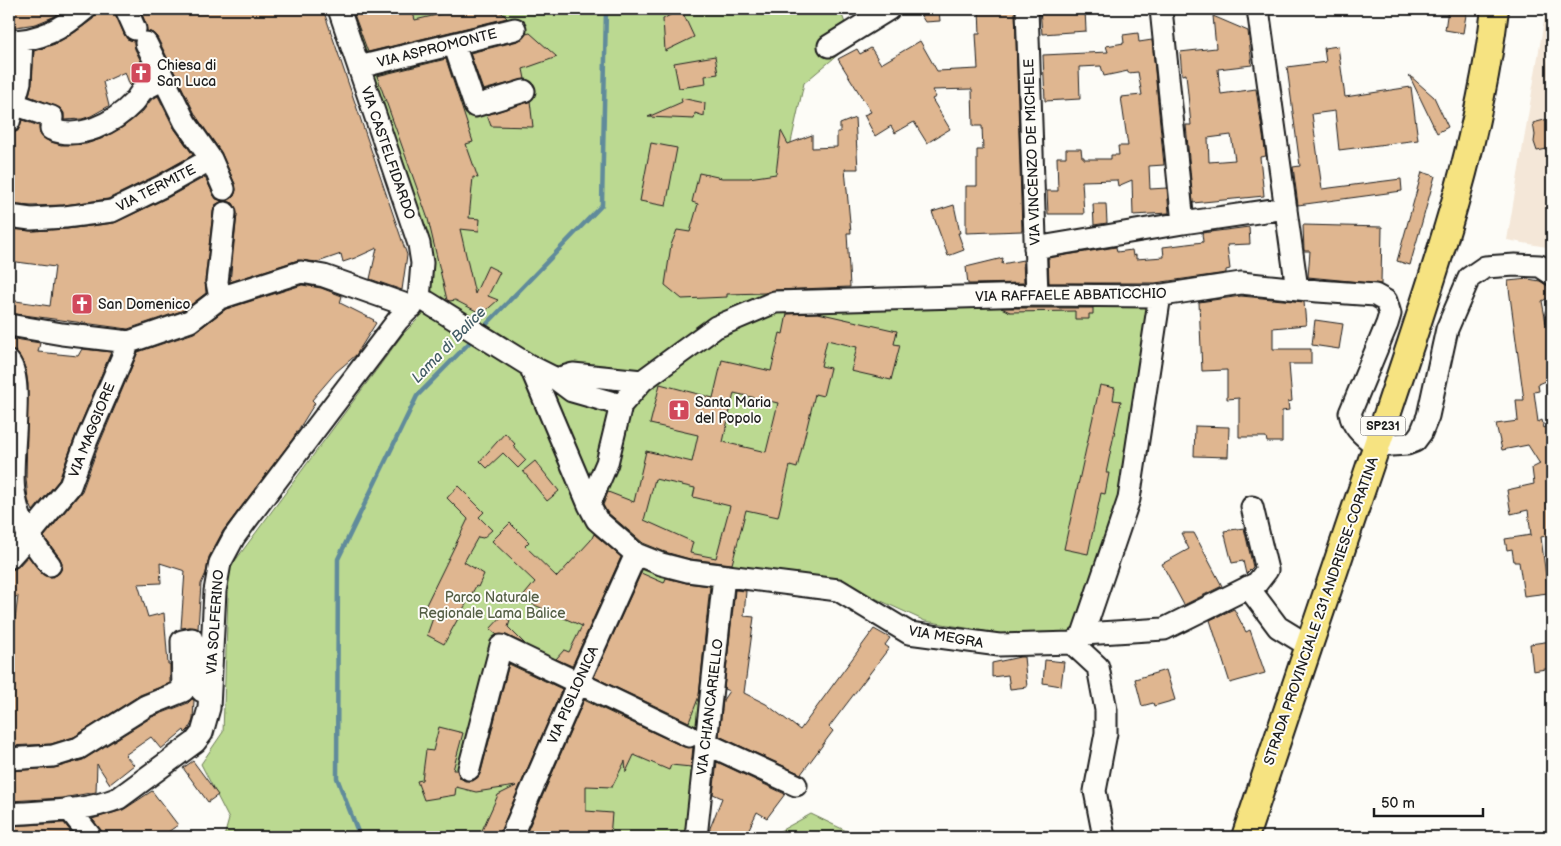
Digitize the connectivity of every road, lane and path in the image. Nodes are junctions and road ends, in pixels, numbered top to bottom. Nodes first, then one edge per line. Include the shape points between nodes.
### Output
1 (84, 9) edge
2 (126, 9) edge
3 (339, 9) edge
4 (889, 9) edge
5 (1027, 9) edge
6 (1161, 9) edge
7 (1258, 9) edge
8 (1495, 9) edge
9 (515, 29) dead end
10 (15, 41) edge
11 (454, 44) junction
12 (830, 46) dead end
13 (359, 67) junction
14 (164, 79) junction
15 (524, 92) dead end
16 (11, 113) edge
17 (212, 159) junction
18 (224, 189) dead end
19 (1286, 208) junction
20 (225, 213) dead end
21 (9, 216) edge
22 (1183, 223) junction
23 (1035, 248) junction
24 (1552, 274) edge
25 (1297, 289) junction
26 (1037, 295) junction
27 (1160, 296) junction
28 (220, 298) junction
29 (419, 303) junction
30 (9, 325) edge
31 (129, 342) junction
32 (9, 362) edge
33 (530, 366) junction
34 (556, 379) junction
35 (642, 381) junction
36 (621, 405) junction
37 (1376, 446) junction
38 (11, 490) edge
39 (589, 505) junction
40 (1252, 507) dead end
41 (28, 537) junction
42 (636, 554) junction
43 (9, 558) edge
44 (50, 565) dead end
45 (724, 576) junction
46 (1248, 587) junction
47 (1078, 639) junction
48 (1309, 646) junction
49 (578, 683) junction
50 (209, 708) junction
51 (697, 739) junction
52 (9, 760) edge
53 (469, 769) dead end
54 (796, 785) dead end
55 (69, 809) junction
56 (9, 814) edge
57 (91, 837) edge
58 (511, 837) edge
59 (696, 837) edge
60 (1104, 837) edge
61 (1245, 837) edge

1 - 10 street via 47,35
2 - 14 street
3 - 13 street, VIA CASTELFIDARDO
4 - 12 street
5 - 23 street, VIA VINCENZO DE MICHELE
6 - 22 street
7 - 19 street
8 - 37 main road, STRADA PROVINCIALE 231 ANDRIESE-CORATINA / SP231 via 1458,190 1437,264
9 - 11 street, VIA ASPROMONTE
10 - 16 street via 20,82
11 - 13 street, VIA ASPROMONTE
11 - 15 street via 476,106
13 - 29 street, VIA CASTELFIDARDO via 419,244 422,275
14 - 16 street via 143,90 134,102 108,121 76,134 51,129 52,117
14 - 17 street via 185,122
17 - 18 street
17 - 21 street, VIA TERMITE via 112,211 31,219
19 - 22 street
19 - 25 street
20 - 28 street via 217,282
22 - 23 street
23 - 26 street, VIA VINCENZO DE MICHELE
24 - 37 street via 1540,266 1515,265 1485,267 1469,278 1447,329 1428,416 1421,433 1407,444
25 - 27 street, VIA RAFFAELE ABBATICCHIO via 1241,283
25 - 37 street, VIA RAFFAELE ABBATICCHIO via 1375,295 1386,301 1390,314 1388,324 1350,413 1356,428
26 - 27 street, VIA RAFFAELE ABBATICCHIO
26 - 35 street, VIA RAFFAELE ABBATICCHIO via 775,302 716,327
27 - 47 street via 1130,499
28 - 29 street via 301,272
28 - 31 street via 190,321
29 - 33 street
29 - 50 street, VIA SOLFERINO via 398,320 244,524 220,563
30 - 31 street
31 - 41 street, VIA MAGGIORE via 70,486
32 - 38 street via 17,402
33 - 34 street
33 - 39 street, VIA MEGRA
34 - 35 street via 573,374
34 - 36 street via 572,391
35 - 36 street, VIA RAFFAELE ABBATICCHIO
36 - 39 street via 607,463
37 - 48 main road, STRADA PROVINCIALE 231 ANDRIESE-CORATINA / SP231
38 - 41 street
39 - 42 street, VIA MEGRA via 597,520
40 - 46 street, VIA MEGRA via 1267,570 1257,583
41 - 43 street, VIA MAGGIORE
41 - 44 street
42 - 45 street, VIA MEGRA via 688,572
42 - 49 street, VIA PIGLIONICA
45 - 47 street, VIA MEGRA via 838,590 909,633 999,645
45 - 51 street, VIA CHIANCARIELLO via 716,662
46 - 47 street, VIA MEGRA via 1164,628
46 - 48 street via 1278,627
47 - 60 street via 1098,667 1106,710 1106,733 1095,791
48 - 61 main road, STRADA PROVINCIALE 231 ANDRIESE-CORATINA / SP231
49 - 51 street
49 - 53 street via 501,646
49 - 58 street, VIA PIGLIONICA
50 - 52 street via 202,691 192,639 182,641 183,691 146,706 79,748 45,757
50 - 55 street, VIA SOLFERINO via 202,733 195,742 119,798 106,804
51 - 54 street
51 - 59 street, VIA CHIANCARIELLO
55 - 56 street, VIA SOLFERINO
55 - 57 street

